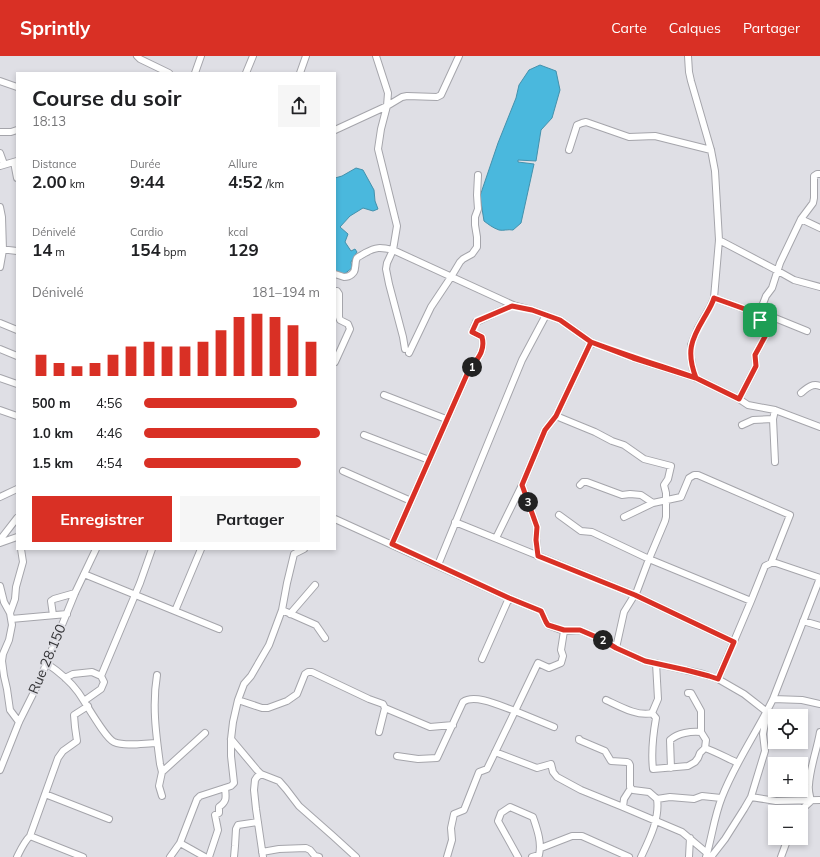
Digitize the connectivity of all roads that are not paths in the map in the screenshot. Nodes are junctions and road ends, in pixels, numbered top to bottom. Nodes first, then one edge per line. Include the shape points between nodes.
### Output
1 (137, 56) edge
2 (201, 56) edge
3 (253, 56) edge
4 (306, 56) edge
5 (376, 56) edge
6 (459, 56) edge
7 (688, 56) edge
8 (167, 72) edge
9 (195, 72) edge
10 (246, 72) edge
11 (300, 72) edge
12 (0, 81) edge
13 (16, 87) edge
14 (388, 106) junction
15 (16, 130) edge
16 (336, 130) edge
17 (0, 132) edge
18 (569, 150) dead end
19 (711, 150) junction
20 (0, 153) edge
21 (15, 162) edge
22 (2, 165) edge
23 (820, 174) edge
24 (478, 175) dead end
25 (0, 207) edge
26 (801, 219) junction
27 (820, 228) edge
28 (719, 240) junction
29 (2, 250) edge
30 (392, 250) junction
31 (16, 251) edge
32 (0, 267) edge
33 (778, 271) junction
34 (336, 274) edge
35 (451, 277) junction
36 (820, 287) edge
37 (336, 291) edge
38 (714, 298) junction
39 (337, 301) edge
40 (512, 306) junction
41 (759, 314) junction
42 (546, 315) junction
43 (0, 323) edge
44 (767, 325) junction
45 (16, 330) edge
46 (807, 331) dead end
47 (591, 342) junction
48 (0, 349) edge
49 (16, 356) edge
50 (336, 360) edge
51 (0, 378) edge
52 (696, 378) junction
53 (16, 384) edge
54 (820, 386) edge
55 (801, 393) dead end
56 (384, 395) dead end
57 (739, 399) junction
58 (0, 410) edge
59 (775, 410) junction
60 (16, 416) edge
61 (556, 416) junction
62 (446, 419) junction
63 (773, 419) junction
64 (742, 425) dead end
65 (820, 427) edge
66 (364, 435) dead end
67 (429, 460) junction
68 (775, 462) dead end
69 (343, 471) dead end
70 (522, 485) junction
71 (580, 485) dead end
72 (16, 489) edge
73 (0, 497) edge
74 (411, 501) junction
75 (666, 501) junction
76 (653, 504) junction
77 (559, 515) dead end
78 (624, 516) dead end
79 (16, 519) edge
80 (336, 519) edge
81 (455, 522) junction
82 (16, 537) edge
83 (496, 538) junction
84 (0, 542) edge
85 (392, 544) junction
86 (21, 550) edge
87 (96, 550) edge
88 (152, 550) edge
89 (201, 550) edge
90 (302, 550) edge
91 (538, 556) junction
92 (648, 559) junction
93 (771, 563) junction
94 (438, 565) junction
95 (84, 574) junction
96 (820, 578) edge
97 (315, 585) dead end
98 (0, 586) edge
99 (75, 593) junction
100 (135, 595) junction
101 (635, 595) junction
102 (509, 598) junction
103 (751, 601) junction
104 (282, 610) junction
105 (175, 611) junction
106 (67, 614) junction
107 (290, 614) junction
108 (53, 615) junction
109 (11, 616) junction
110 (803, 621) junction
111 (820, 626) edge
112 (219, 629) dead end
113 (564, 630) junction
114 (325, 638) dead end
115 (734, 642) junction
116 (616, 648) junction
117 (2, 650) edge
118 (482, 660) dead end
119 (46, 663) junction
120 (656, 663) junction
121 (157, 675) dead end
122 (101, 676) junction
123 (65, 678) junction
124 (718, 679) junction
125 (7, 689) junction
126 (0, 691) edge
127 (688, 692) dead end
128 (773, 699) junction
129 (238, 700) junction
130 (606, 700) dead end
131 (86, 704) junction
132 (820, 704) edge
133 (385, 708) junction
134 (516, 711) junction
135 (767, 712) junction
136 (652, 713) junction
137 (19, 722) junction
138 (453, 724) junction
139 (554, 727) dead end
140 (379, 732) dead end
141 (701, 732) junction
142 (820, 732) edge
143 (205, 733) dead end
144 (579, 738) dead end
145 (231, 739) junction
146 (157, 742) junction
147 (705, 748) junction
148 (495, 752) junction
149 (397, 756) dead end
150 (738, 763) junction
151 (670, 768) junction
152 (0, 770) edge
153 (162, 772) junction
154 (261, 774) junction
155 (225, 788) junction
156 (630, 788) junction
157 (45, 794) junction
158 (162, 796) dead end
159 (751, 797) junction
160 (721, 798) junction
161 (657, 800) junction
162 (820, 800) edge
163 (811, 801) junction
164 (807, 805) edge
165 (623, 807) junction
166 (109, 820) dead end
167 (655, 820) junction
168 (258, 822) junction
169 (30, 836) junction
170 (690, 838) junction
171 (180, 843) junction
172 (785, 845) edge
173 (541, 848) junction
174 (263, 854) edge
175 (708, 856) edge
176 (17, 857) edge
177 (83, 857) edge
178 (170, 857) edge
179 (205, 857) edge
180 (209, 857) edge
181 (234, 857) edge
182 (319, 857) edge
183 (356, 857) edge
184 (447, 857) edge
185 (518, 857) edge
186 (532, 857) edge
187 (629, 857) edge
188 (641, 857) edge
189 (689, 857) edge
190 (781, 857) edge

1 - 8 street
2 - 9 street
3 - 10 street
4 - 11 street
5 - 14 street via 388,93
6 - 14 street via 441,95 402,97
7 - 19 street via 691,81
12 - 13 street
14 - 16 street
14 - 30 street via 378,149 397,226
15 - 17 street
18 - 19 street via 578,125 586,122 628,138 655,136
19 - 28 street via 715,171
20 - 22 street
21 - 22 street
23 - 26 street via 814,176 813,203
24 - 35 street via 478,209 475,217 477,247 460,262
25 - 29 street
26 - 27 street
26 - 33 street
28 - 33 street
28 - 38 street
29 - 31 street
29 - 32 street
30 - 34 street via 373,249 356,259 355,270 347,277
30 - 35 street
30 - 35 street via 386,269 407,351
33 - 36 street via 794,280
33 - 41 street
35 - 40 street
37 - 39 street via 339,294
38 - 41 street
38 - 52 street via 691,345
39 - 50 street via 338,317 348,324 350,329
40 - 42 street
40 - 62 street via 476,322 472,332 482,337 483,348 468,372
41 - 44 street via 760,320
42 - 47 street via 560,320
42 - 81 street via 522,360
43 - 45 street
44 - 46 street via 776,318
44 - 57 street via 768,331 755,355 756,366
47 - 52 street
47 - 61 street
48 - 49 street
51 - 53 street
52 - 57 street
54 - 55 street via 812,385
56 - 62 street
57 - 59 street via 748,405
58 - 60 street
59 - 63 street
59 - 65 street
61 - 70 street via 545,430
61 - 75 street via 624,445 644,459 672,466 664,485
62 - 67 street
63 - 64 street via 754,420
63 - 68 street
66 - 67 street
67 - 74 street
69 - 74 street
70 - 83 street
70 - 91 street via 537,527
71 - 76 street via 587,482 622,495 641,495
72 - 73 street
74 - 85 street
75 - 76 street
75 - 92 street via 664,521
75 - 93 street via 681,497 689,478 698,475 790,515
76 - 78 street
77 - 92 street via 581,531 592,532
79 - 84 street
80 - 85 street
81 - 83 street
81 - 94 street
82 - 84 street
83 - 91 street
85 - 94 street
86 - 109 street via 23,562
87 - 95 street, Rue 28.150
88 - 100 street
89 - 105 street
90 - 104 street via 294,554
91 - 101 street
92 - 101 street
92 - 103 street
93 - 96 street
93 - 103 street via 765,566
94 - 102 street
95 - 99 street, Rue 28.150
95 - 100 street
96 - 110 street
97 - 107 street
98 - 109 street
99 - 106 street, Rue 28.150
99 - 108 street via 51,601
100 - 105 street
100 - 122 street
101 - 115 street
101 - 116 street via 624,612
102 - 113 street via 541,611 548,625
102 - 118 street
103 - 115 street
104 - 107 street
104 - 129 street via 269,645 244,684
105 - 112 street
106 - 108 street
106 - 119 street, Rue 28.150
107 - 114 street via 316,625
108 - 109 street
109 - 117 street via 9,640
110 - 111 street
110 - 128 street
113 - 116 street via 580,630
113 - 134 street via 561,662 549,668 538,663
115 - 124 street
116 - 120 street
117 - 125 street
119 - 123 street
119 - 137 street, Rue 28.150
120 - 124 street
120 - 136 street via 658,699
121 - 146 street via 154,691
122 - 123 street via 92,672 73,674
122 - 131 street via 104,682 101,689
123 - 131 street
124 - 135 street via 744,694
125 - 126 street
125 - 137 street via 10,710
127 - 141 street via 701,711
128 - 132 street via 802,700
128 - 135 street
129 - 133 street via 262,708 287,701 297,694 305,674 312,672 383,704
129 - 145 street
130 - 136 street via 631,711
131 - 146 street via 112,740 123,744
131 - 157 street via 74,715 76,741 58,758
133 - 138 street via 430,727
133 - 140 street
134 - 138 street via 486,700 466,700
134 - 139 street
134 - 148 street
135 - 150 street
135 - 159 street via 763,734 765,752
136 - 151 street via 656,718 651,758 653,769
137 - 152 street, Rue 28.150
138 - 149 street via 437,758
141 - 147 street via 706,740
141 - 151 street via 692,731 674,736 670,740
142 - 163 street via 808,786
143 - 153 street
144 - 156 street via 605,751 612,761 629,763
145 - 154 street
145 - 155 street via 230,756 234,783
146 - 153 street
147 - 150 street
147 - 151 street via 695,762 688,766
148 - 165 street via 537,768 551,764 557,777
148 - 184 street via 487,768 479,772 464,810 454,814 452,840
150 - 160 street
153 - 158 street via 159,786
154 - 168 street via 254,782
154 - 183 street via 279,781 299,806
155 - 171 street via 197,798
155 - 180 street via 226,800 219,807 219,813 215,815 218,830
156 - 161 street via 649,792
156 - 165 street
157 - 166 street
157 - 169 street
159 - 163 street via 776,801
159 - 175 street via 725,839
160 - 161 street via 670,797
160 - 175 street
161 - 167 street
162 - 163 street
163 - 164 street
165 - 167 street
167 - 170 street
167 - 188 street
168 - 174 street
168 - 181 street via 238,825
169 - 176 street
169 - 177 street
170 - 175 street
170 - 189 street
171 - 178 street
171 - 179 street
172 - 190 street
173 - 185 street via 533,817 510,807 501,812 498,821
173 - 186 street via 539,855
173 - 187 street via 572,836 582,836
174 - 182 street via 279,849 306,848

